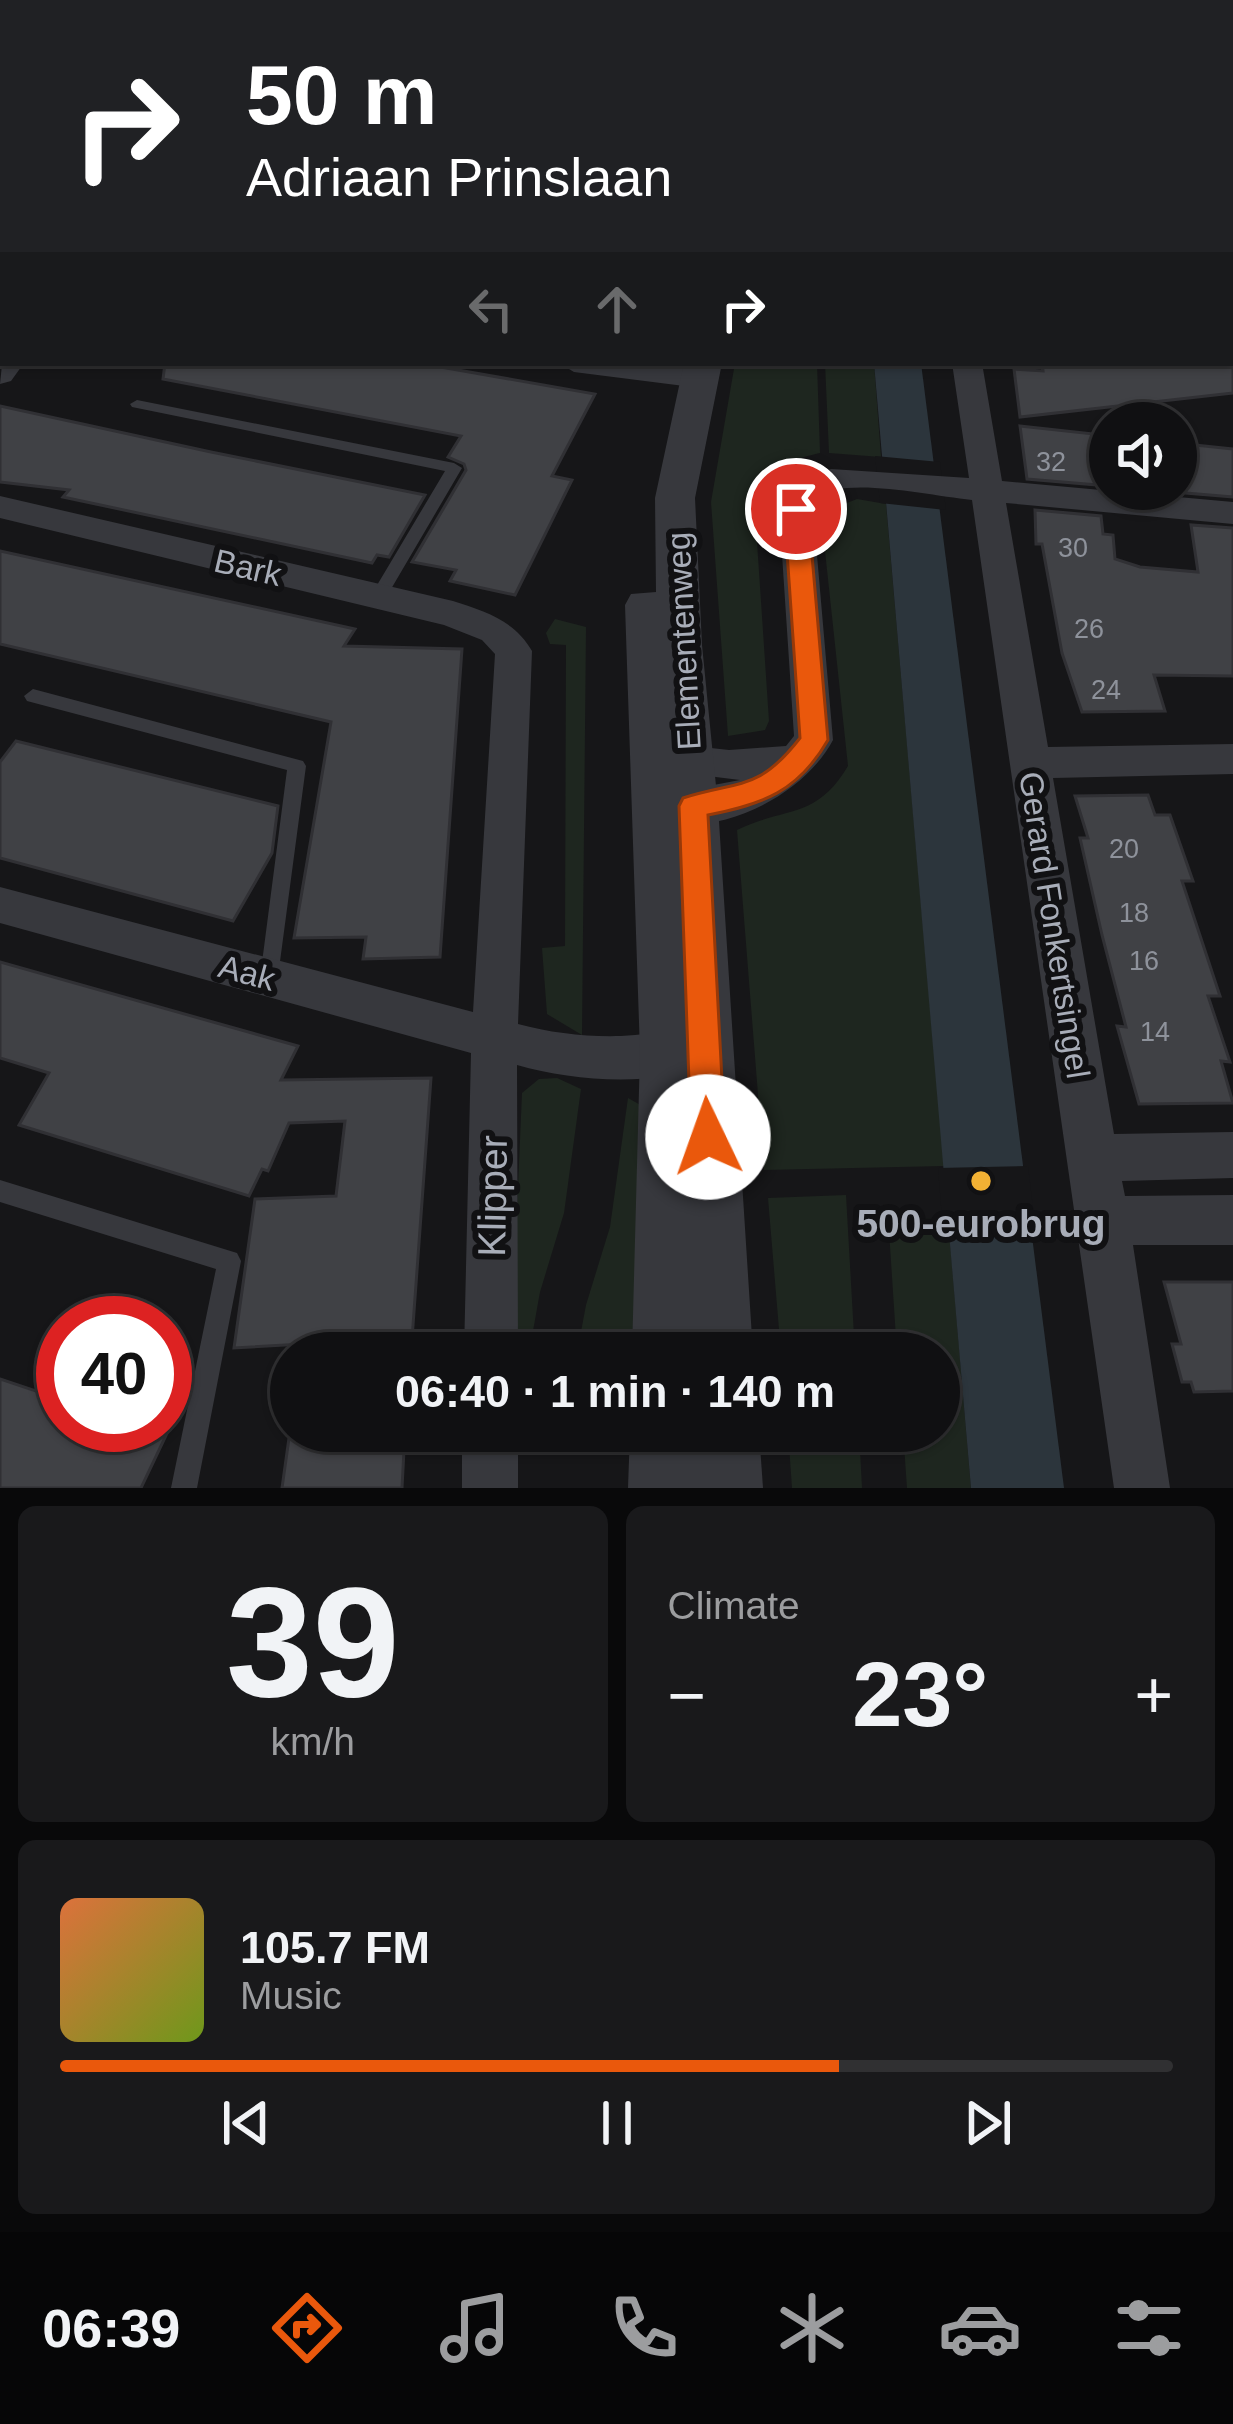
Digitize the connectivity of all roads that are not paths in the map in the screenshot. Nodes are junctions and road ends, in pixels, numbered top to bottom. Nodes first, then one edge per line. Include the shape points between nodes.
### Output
1 (623, 366) edge
2 (967, 366) edge
3 (688, 370) edge
4 (137, 404) dead end
5 (972, 488) junction
6 (0, 507) edge
7 (1233, 513) edge
8 (378, 598) junction
9 (33, 696) dead end
10 (1233, 759) edge
11 (1029, 763) junction
12 (672, 783) junction
13 (0, 905) edge
14 (270, 978) junction
15 (494, 1039) junction
16 (686, 1051) junction
17 (1233, 1155) edge
18 (1094, 1158) junction
19 (0, 1191) edge
20 (1233, 1220) edge
21 (1104, 1221) junction
22 (491, 1332) edge
23 (666, 1332) edge
24 (719, 1332) edge
25 (490, 1452) edge
26 (664, 1452) edge
27 (726, 1452) edge
28 (184, 1488) edge
29 (490, 1488) edge
30 (663, 1488) edge
31 (728, 1488) edge
32 (1142, 1488) edge

1 - 3 street
2 - 5 street, Gerard Fonkertsingel
3 - 12 street, Elementenweg via 647,515
4 - 8 lane via 454,468
5 - 7 street
5 - 11 street, Gerard Fonkertsingel
5 - 12 street via 864,478 825,479 804,490 796,509 814,740 756,794
6 - 8 street, Bark
8 - 15 street, Bark via 453,614 495,631 514,651
9 - 14 lane via 297,766
10 - 11 street
11 - 18 street, Gerard Fonkertsingel
12 - 16 street, Elementenweg
13 - 14 street, Aak
14 - 15 street, Aak
15 - 16 street, Aak via 552,1054
15 - 22 street, Klipper
16 - 23 street, Elementenweg
16 - 24 street, Elementenweg
17 - 18 street
18 - 21 street, Gerard Fonkertsingel
19 - 28 lane via 230,1261
20 - 21 street
21 - 32 street, Gerard Fonkertsingel
25 - 29 street
26 - 30 street
27 - 31 street

